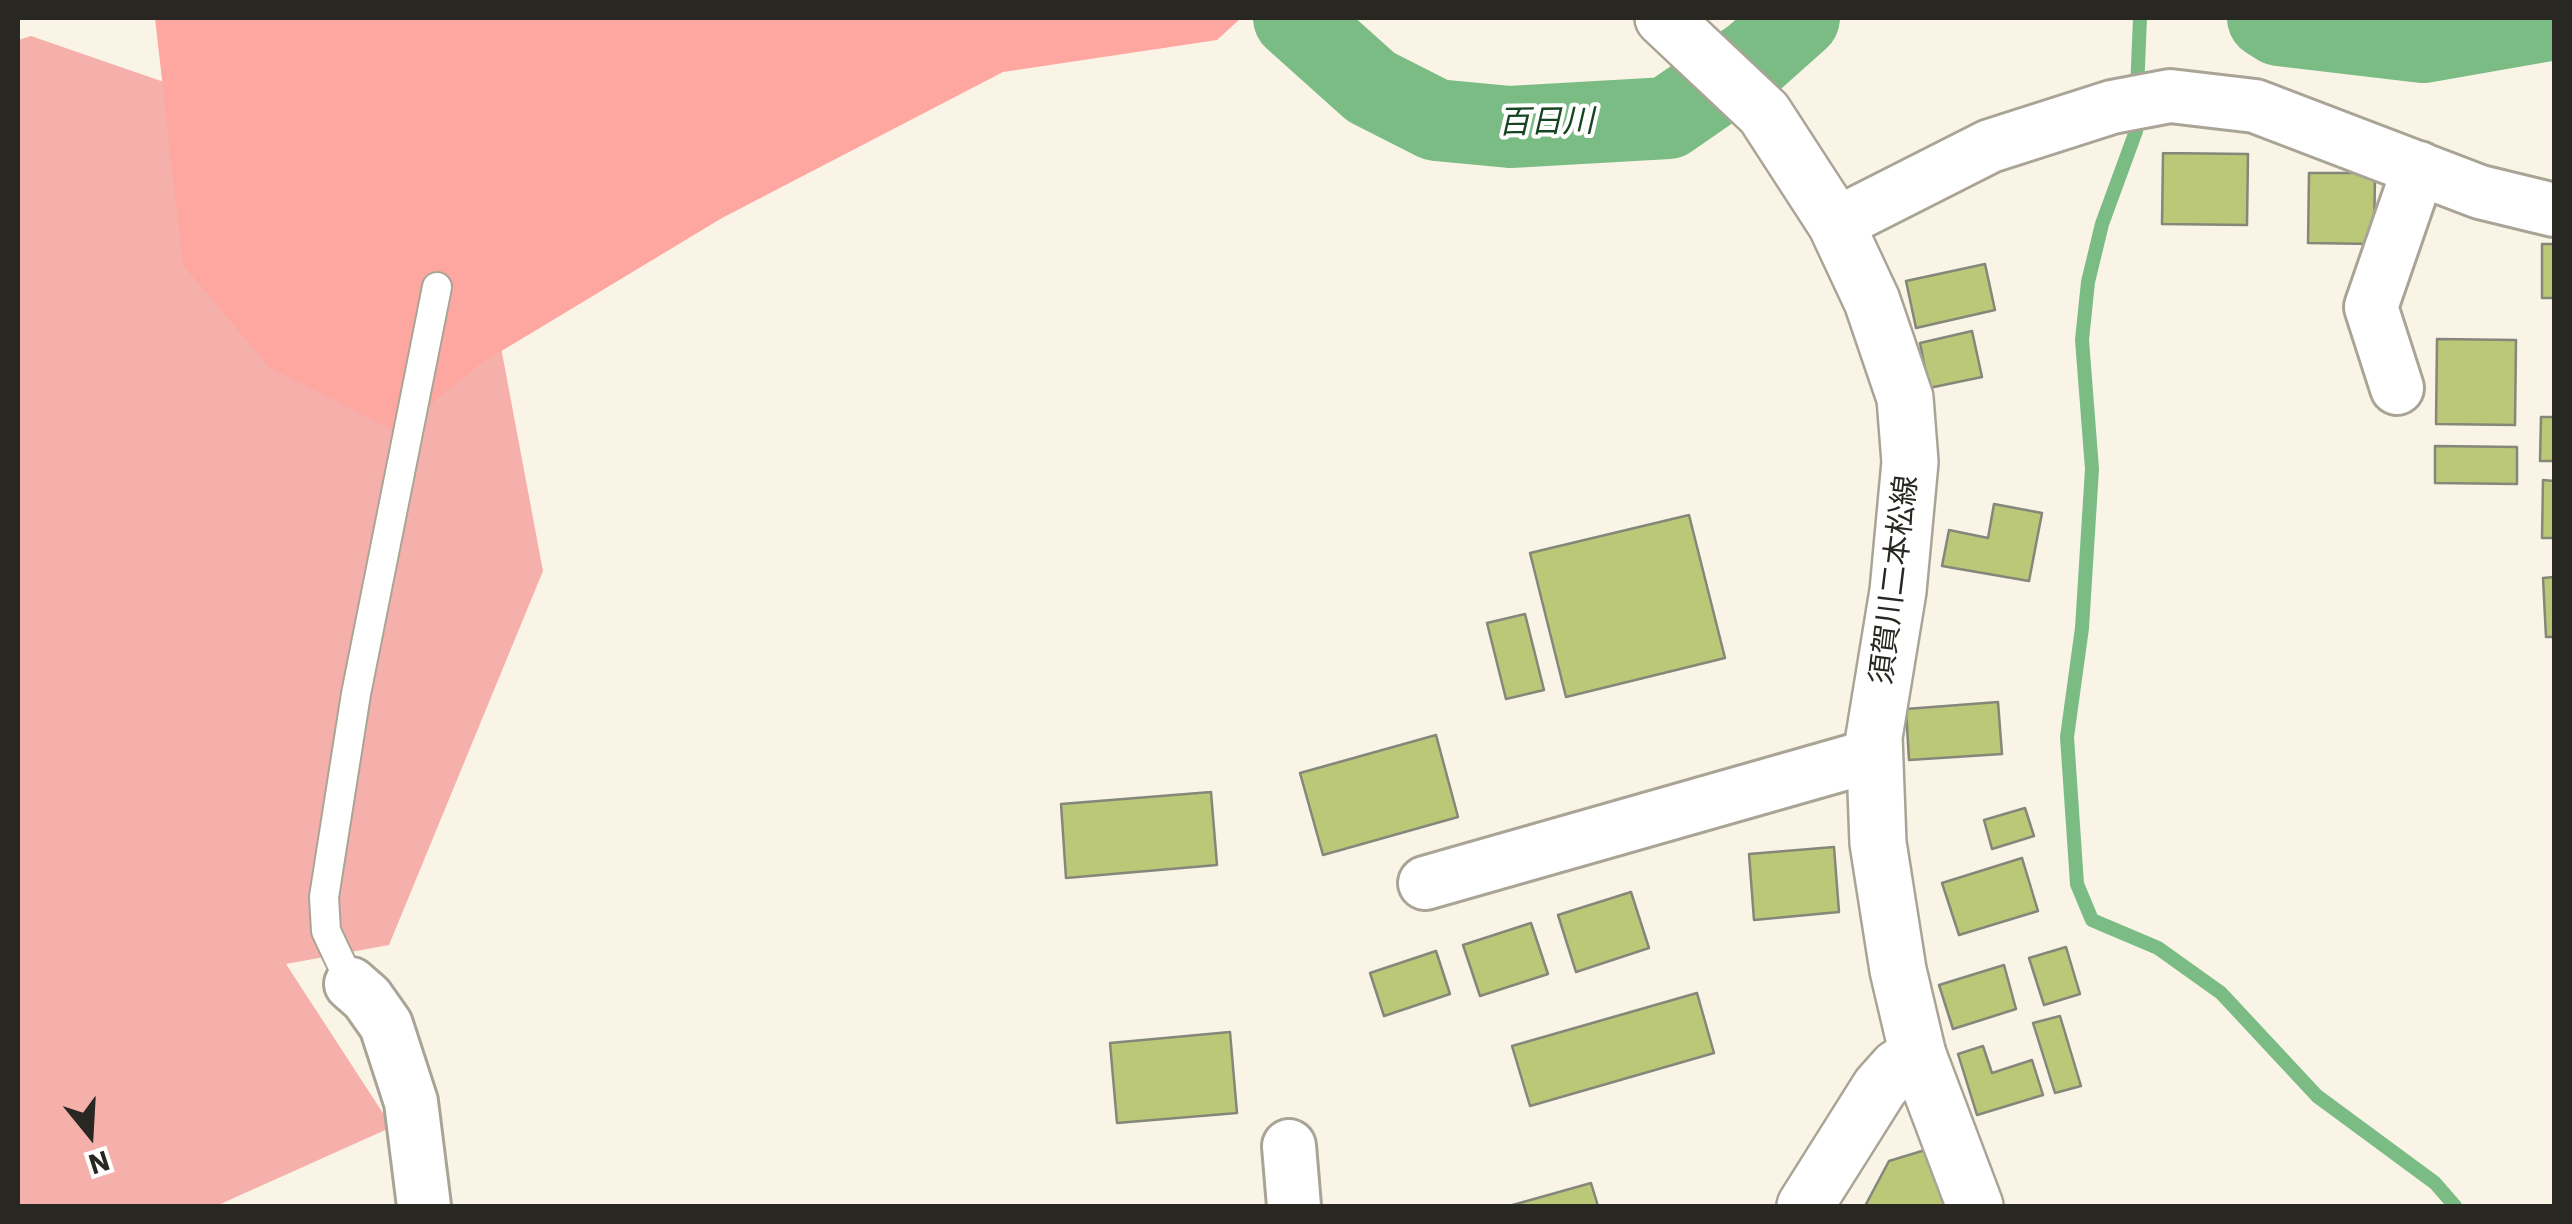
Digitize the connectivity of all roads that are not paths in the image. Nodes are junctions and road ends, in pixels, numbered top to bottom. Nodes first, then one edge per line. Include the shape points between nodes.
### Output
1 (1682, 35) edge
2 (2419, 168) junction
3 (2554, 210) edge
4 (1836, 224) junction
5 (437, 286) dead end
6 (2397, 388) dead end
7 (1874, 755) junction
8 (1425, 882) dead end
9 (351, 984) joint
10 (1918, 1055) junction
11 (1290, 1146) dead end
12 (424, 1206) edge
13 (1294, 1206) edge
14 (1805, 1206) edge
15 (1975, 1206) edge

1 - 4 main road, 須賀川二本松線 via 1764,113
2 - 3 street
2 - 4 street via 2255,106 2170,96 1990,146
2 - 6 street via 2371,308
4 - 7 main road, 須賀川二本松線 via 1872,301 1905,398 1910,462
5 - 9 lane via 356,694 324,897 326,930
7 - 8 street
7 - 10 main road, 須賀川二本松線 via 1878,842
9 - 12 street via 386,1025 411,1102
10 - 14 main road via 1880,1087
10 - 15 main road, 須賀川二本松線
11 - 13 street

